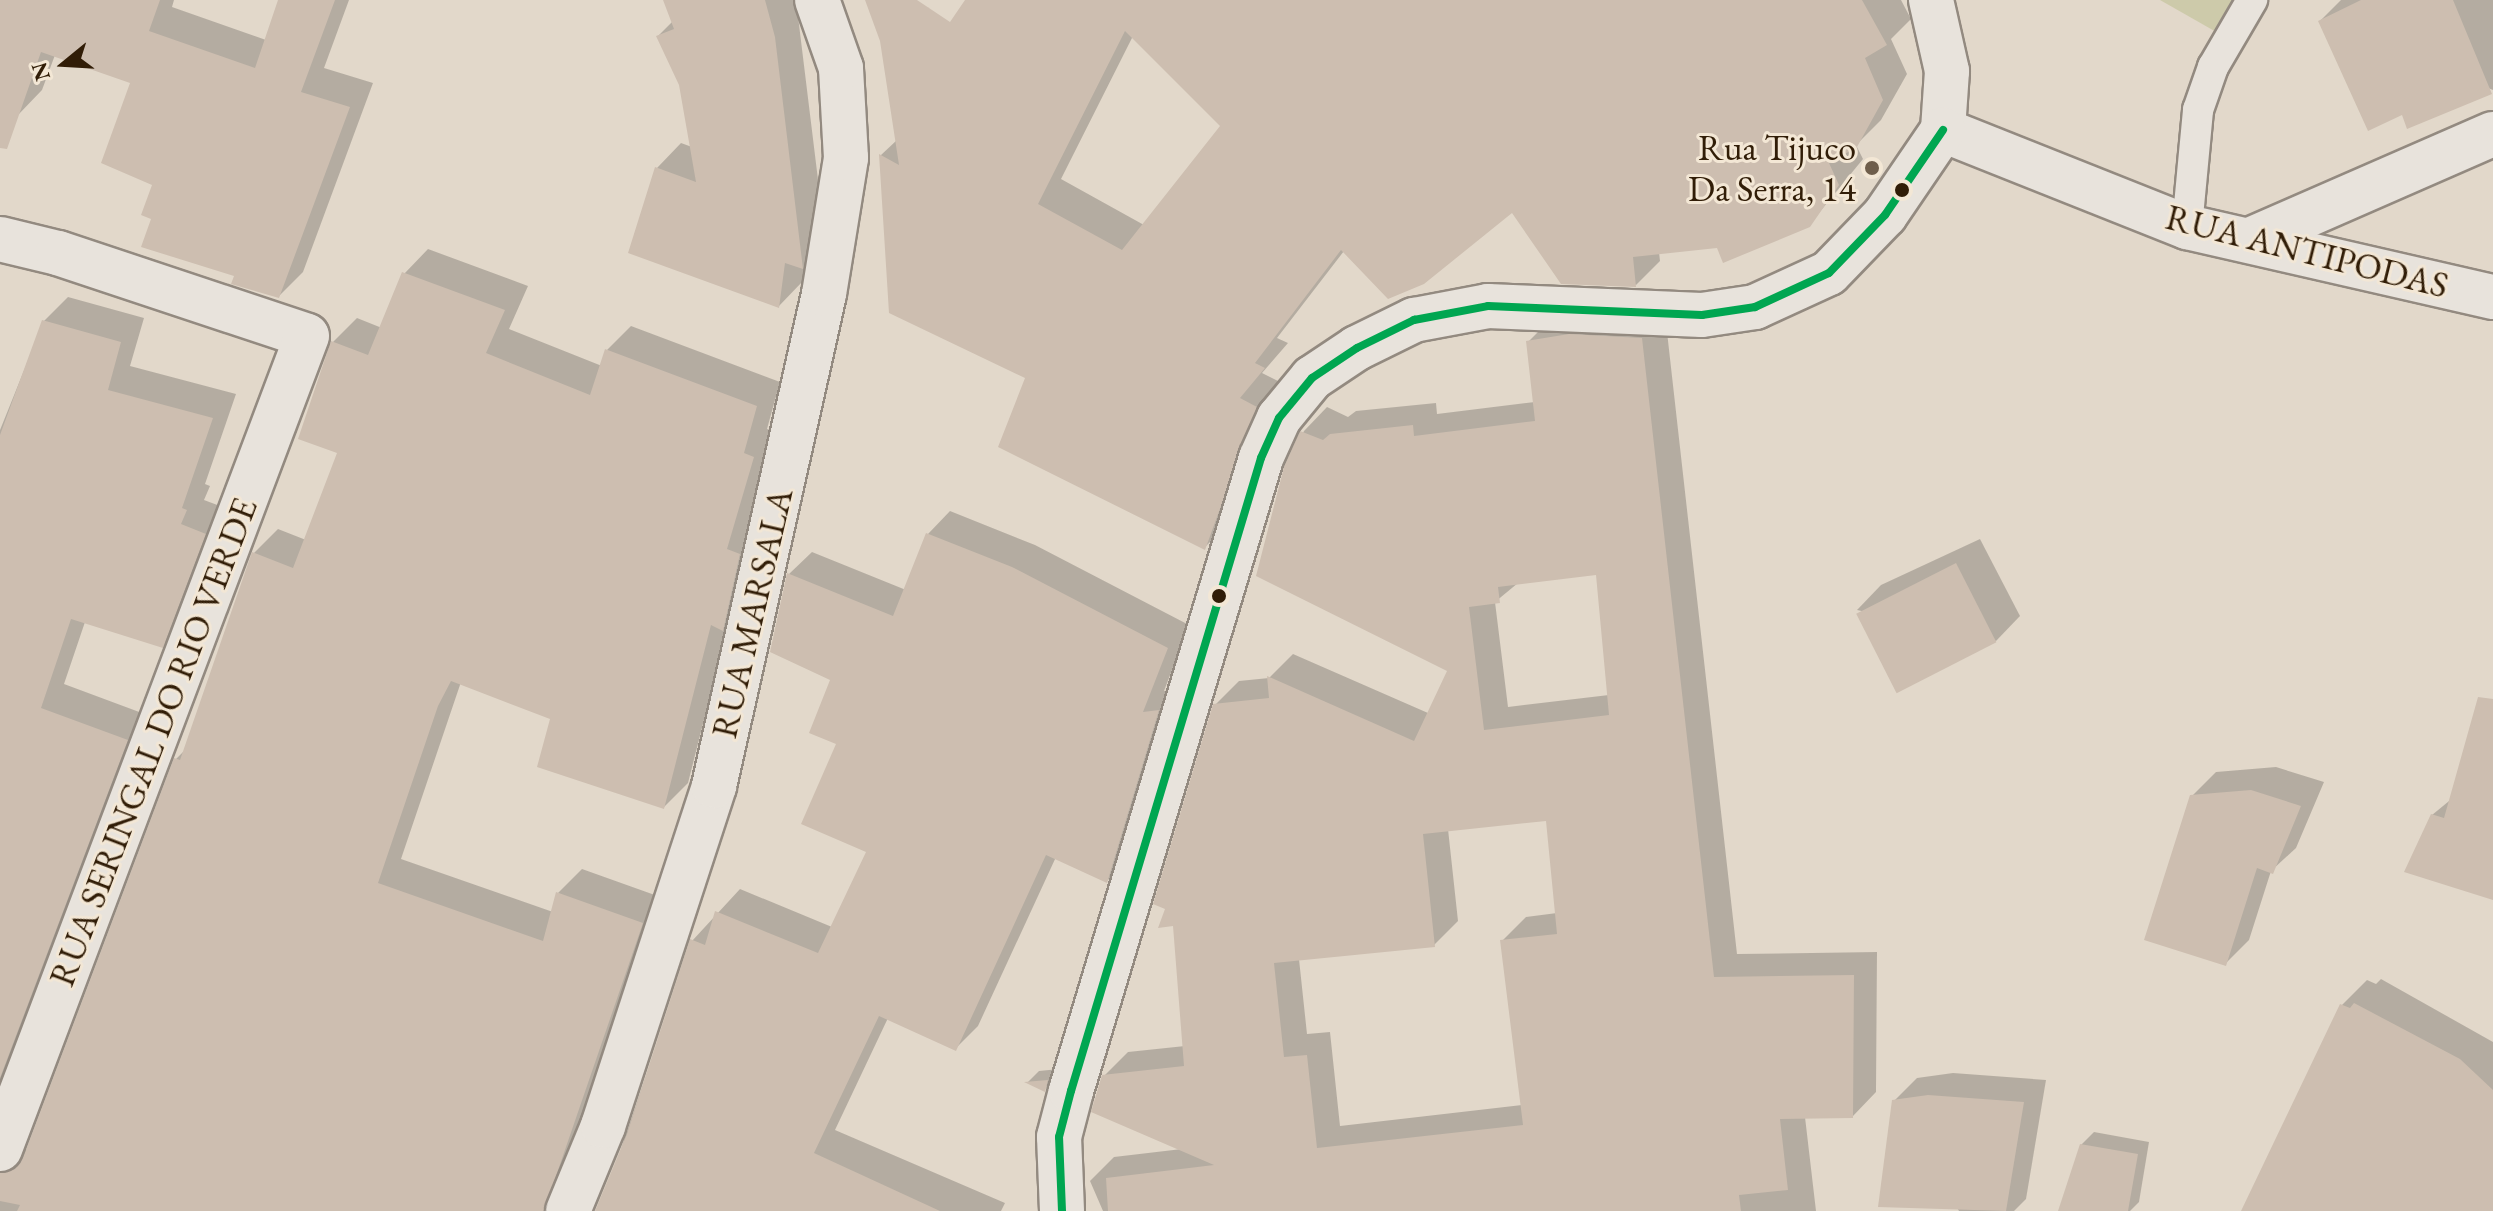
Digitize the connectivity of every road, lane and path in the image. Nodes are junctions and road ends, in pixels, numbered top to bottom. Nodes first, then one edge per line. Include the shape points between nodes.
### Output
1 (817, 0) edge
2 (1931, 0) edge
3 (2252, 0) edge
4 (1943, 130) junction
5 (2493, 134) edge
6 (2187, 227) junction
7 (0, 239) edge
8 (2250, 240) junction
9 (2493, 297) edge
10 (0, 1149) edge
11 (568, 1211) edge
12 (1062, 1211) edge

1 - 11 street, RUA MARSALA via 841,68 846,158 824,294 714,786 603,1126
2 - 4 street via 1947,71
3 - 6 lane via 2213,67 2198,110
4 - 6 street, RUA ANTIPODAS
4 - 12 street via 1885,215 1829,273 1755,307 1702,315 1488,306 1414,320 1312,378 1279,418 1261,458 1071,1091 1059,1137
5 - 8 street
6 - 8 street, RUA ANTIPODAS
7 - 10 street, RUA SERINGAL DO RIO VERDE via 58,253 307,336
8 - 9 street, RUA ANTIPODAS

